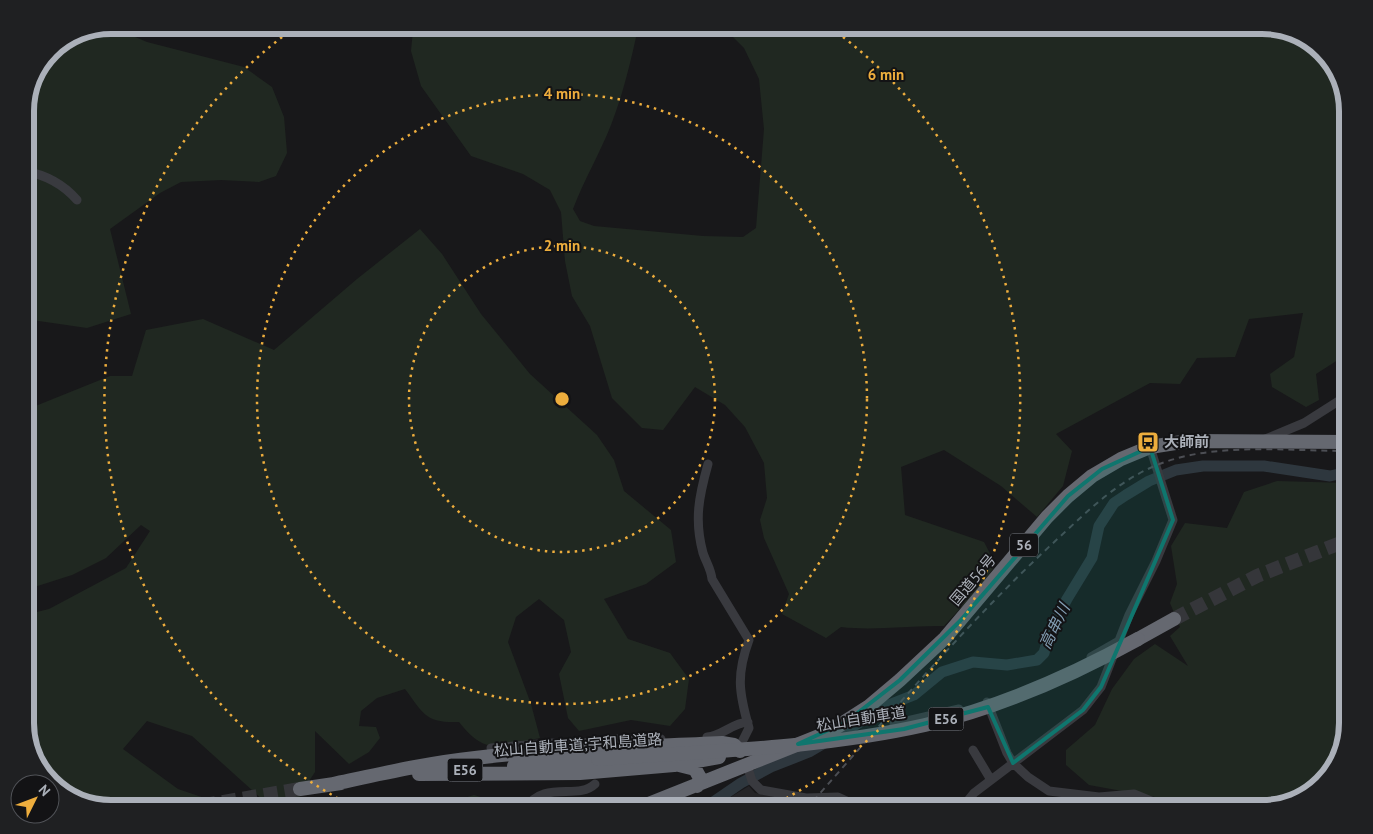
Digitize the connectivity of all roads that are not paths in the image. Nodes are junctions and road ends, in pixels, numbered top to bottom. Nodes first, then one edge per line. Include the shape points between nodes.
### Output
1 (34, 173) edge
2 (78, 200) dead end
3 (1339, 401) edge
4 (1260, 442) junction
5 (1339, 442) edge
6 (1150, 447) junction
7 (708, 464) dead end
8 (1174, 619) tunnel mouth
9 (1119, 640) junction
10 (986, 701) junction
11 (748, 722) junction
12 (894, 724) dead end
13 (491, 748) dead end
14 (973, 750) dead end
15 (744, 762) junction
16 (1013, 763) junction
17 (674, 765) junction
18 (420, 774) junction
19 (991, 780) junction
20 (333, 784) junction
21 (595, 784) dead end
22 (697, 786) junction
23 (300, 789) tunnel mouth
24 (531, 800) edge
25 (660, 800) edge
26 (846, 800) edge
27 (968, 800) edge
28 (1149, 800) edge

1 - 2 street via 62,186
3 - 4 street via 1304,423
4 - 5 highway, 国道56号 / 56
4 - 6 highway, 国道56号 / 56 via 1188,441
6 - 9 street via 1173,520
6 - 15 highway, 国道56号 / 56 via 1106,466 1068,496 945,638 868,707 829,732
7 - 11 street via 697,516 712,578 749,640 739,685
8 - 15 highway, 松山自動車道 / E56, bridge via 1090,665 1026,694 950,718
9 - 10 street via 1060,671
9 - 16 street via 1101,688 1093,700
10 - 12 street
10 - 16 street
11 - 13 street via 718,736
11 - 15 street
14 - 19 street
15 - 17 highway via 703,759
15 - 18 highway, 松山自動車道;宇和島道路 / E56, bridge via 598,759
15 - 20 highway via 734,745 722,743 510,755 408,768
15 - 22 highway, 国道56号 / 56
15 - 26 street via 761,790 806,798 838,796
16 - 19 street
16 - 28 street via 1049,791 1099,797 1134,794
17 - 18 highway via 580,773
17 - 22 highway via 695,768 700,778
18 - 20 highway, 松山自動車道;宇和島道路 / E56
19 - 27 street
20 - 23 highway, 松山自動車道;宇和島道路 / E56
21 - 24 street via 587,789 558,791
22 - 25 highway, 国道56号 / 56

